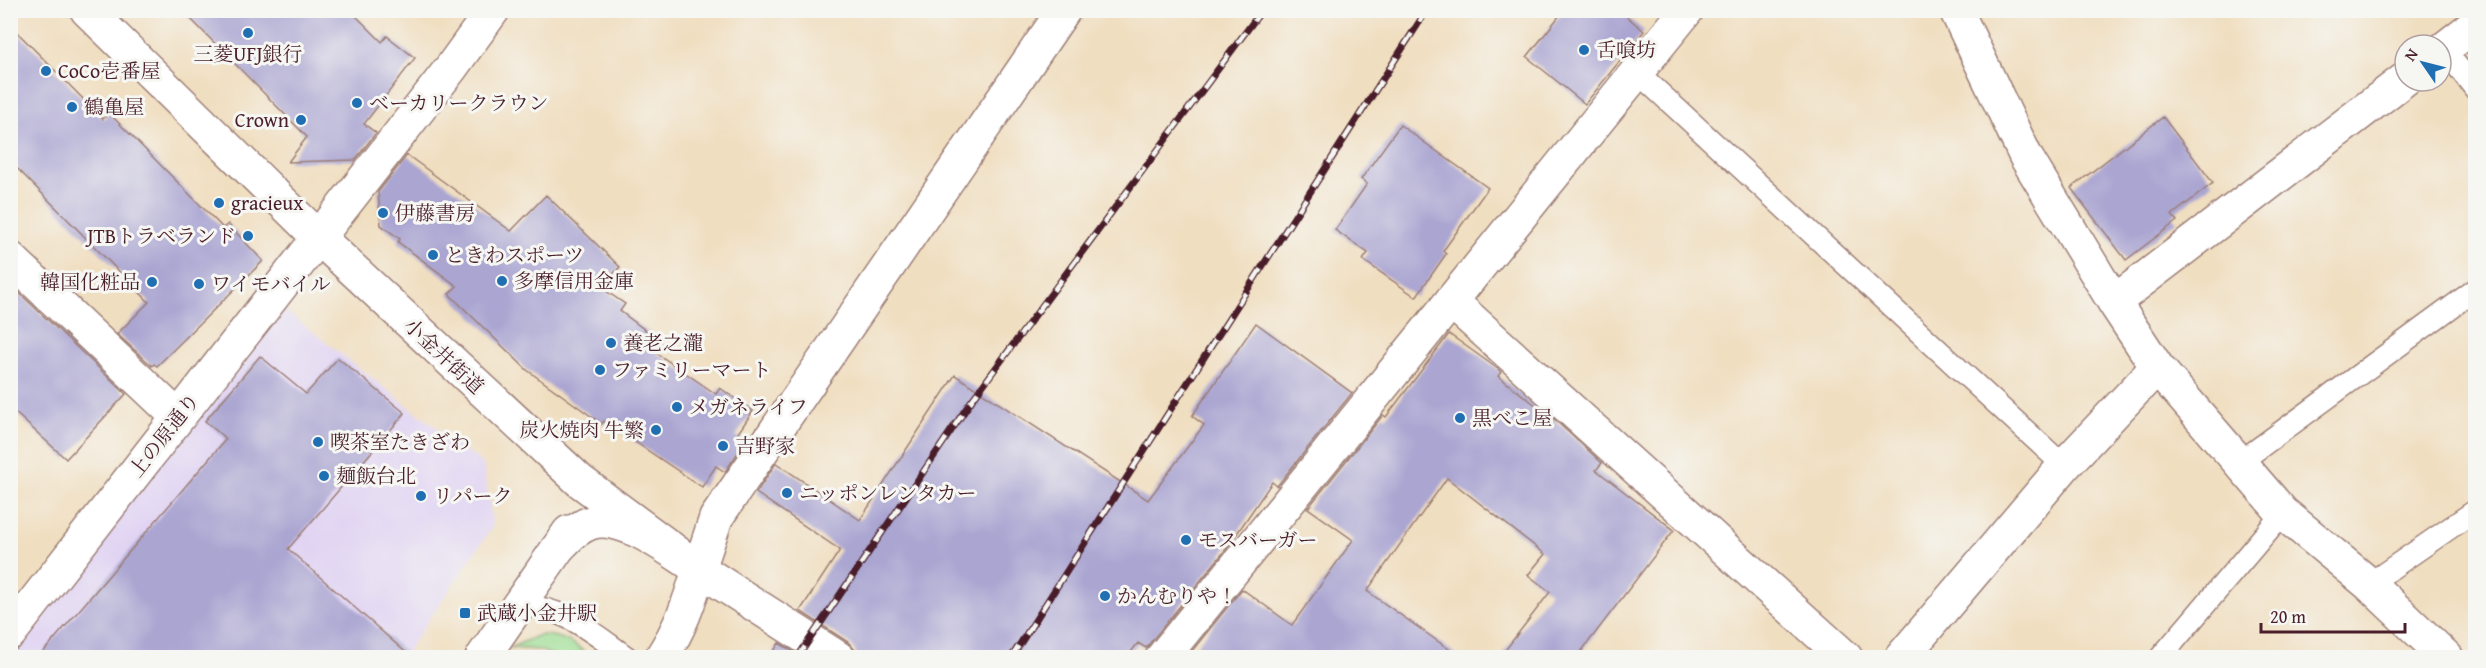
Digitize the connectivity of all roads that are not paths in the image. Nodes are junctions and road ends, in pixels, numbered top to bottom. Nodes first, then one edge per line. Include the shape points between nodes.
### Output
1 (87, 10) edge
2 (493, 10) edge
3 (1064, 10) edge
4 (1687, 10) edge
5 (1962, 13) edge
6 (2475, 24) edge
7 (2453, 41) edge
8 (2453, 63) edge
9 (1637, 72) junction
10 (2393, 88) edge
11 (2475, 90) edge
12 (318, 237) junction
13 (10, 258) edge
14 (2475, 289) edge
15 (1451, 301) junction
16 (2114, 302) junction
17 (2157, 367) junction
18 (178, 417) junction
19 (2240, 462) junction
20 (2064, 466) junction
21 (580, 481) junction
22 (2475, 510) edge
23 (2283, 513) junction
24 (557, 549) junction
25 (699, 569) junction
26 (2369, 584) junction
27 (518, 606) junction
28 (10, 633) edge
29 (482, 657) edge
30 (628, 657) edge
31 (661, 657) edge
32 (838, 657) edge
33 (1162, 657) edge
34 (1846, 657) edge
35 (1901, 657) edge
36 (2160, 657) edge
37 (2447, 657) edge

1 - 12 street, 小金井街道
2 - 12 street, 上の原通り
3 - 25 street via 716,518
4 - 9 street
5 - 16 street via 2026,157
6 - 7 street
8 - 11 lane
9 - 15 street
9 - 20 lane
10 - 16 street
12 - 18 street, 上の原通り
12 - 21 street, 小金井街道
13 - 18 street
14 - 19 lane
15 - 33 street
15 - 34 street
16 - 17 street
17 - 19 street
17 - 20 street
18 - 28 street, 上の原通り
19 - 23 street
20 - 35 street
21 - 24 street via 585,495 582,511
21 - 25 street, 小金井街道
22 - 26 lane
23 - 26 street
23 - 36 lane
24 - 25 street via 575,530 607,520 623,523
24 - 27 street
25 - 31 street via 684,618
25 - 32 street, 小金井街道
26 - 37 street
27 - 29 street
27 - 30 lane via 547,608 565,615

